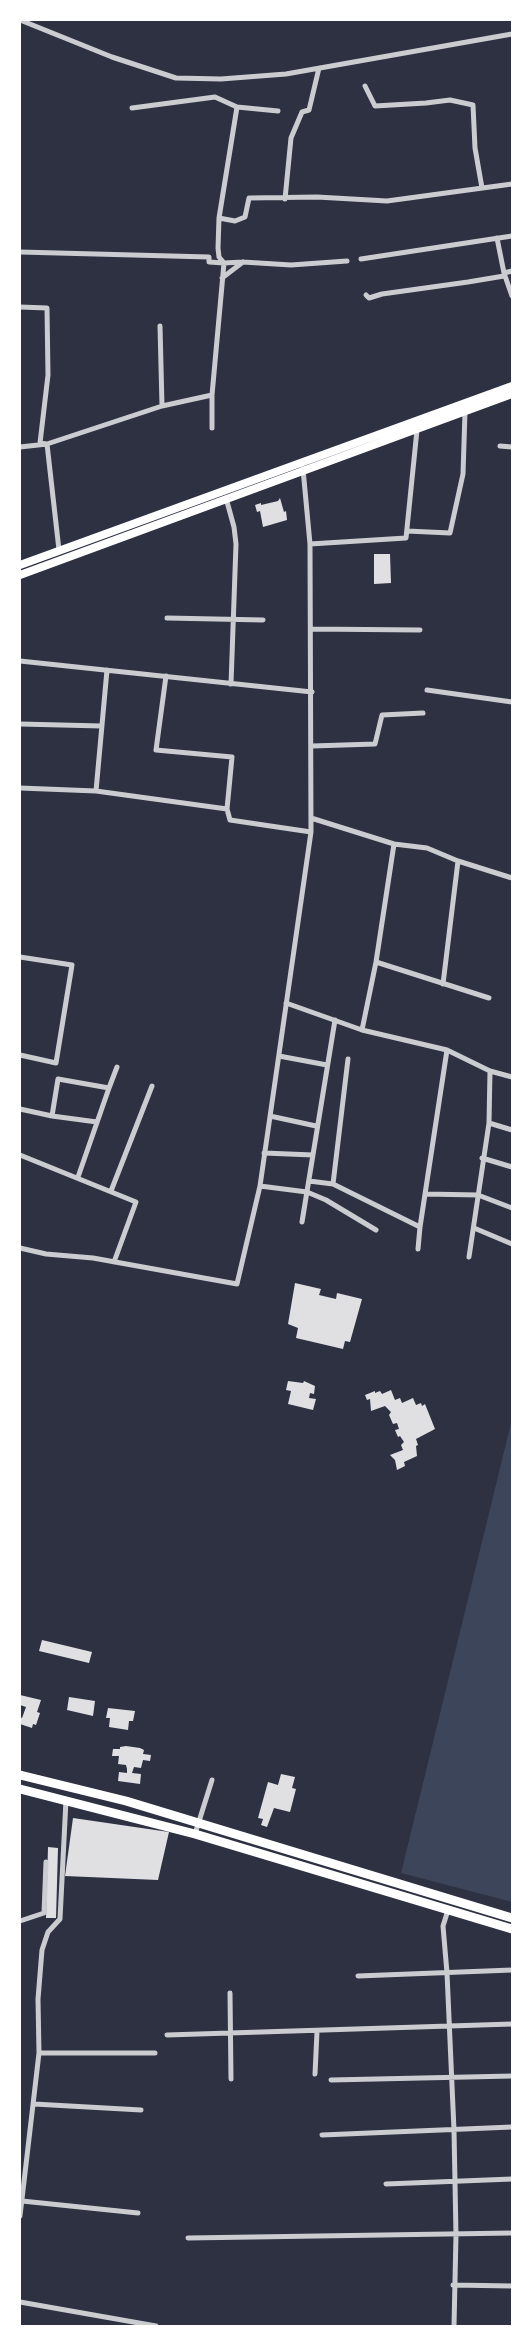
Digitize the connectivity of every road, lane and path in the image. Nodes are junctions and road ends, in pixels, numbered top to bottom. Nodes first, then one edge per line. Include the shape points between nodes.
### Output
1 (20, 20) edge
2 (512, 34) edge
3 (319, 68) junction
4 (365, 86) dead end
5 (237, 107) junction
6 (132, 108) dead end
7 (278, 111) dead end
8 (512, 184) edge
9 (482, 188) junction
10 (285, 199) junction
11 (219, 218) junction
12 (512, 236) edge
13 (497, 238) junction
14 (20, 252) edge
15 (361, 259) dead end
16 (347, 261) dead end
17 (243, 262) junction
18 (224, 263) junction
19 (512, 271) edge
20 (504, 273) junction
21 (222, 278) junction
22 (366, 295) dead end
23 (512, 296) edge
24 (20, 307) edge
25 (160, 326) dead end
26 (512, 386) edge
27 (512, 394) edge
28 (212, 395) junction
29 (162, 406) junction
30 (465, 412) junction
31 (212, 428) dead end
32 (417, 430) junction
33 (47, 444) junction
34 (500, 446) dead end
35 (20, 447) edge
36 (512, 447) edge
37 (302, 462) junction
38 (303, 471) junction
39 (226, 498) junction
40 (406, 531) junction
41 (310, 544) junction
42 (59, 550) junction
43 (20, 565) edge
44 (20, 575) edge
45 (167, 618) dead end
46 (232, 619) junction
47 (263, 620) dead end
48 (311, 629) junction
49 (420, 630) dead end
50 (21, 661) edge
51 (20, 667) edge
52 (107, 670) junction
53 (166, 676) junction
54 (231, 684) junction
55 (426, 690) dead end
56 (312, 692) junction
57 (512, 702) edge
58 (423, 713) dead end
59 (20, 724) edge
60 (102, 726) junction
61 (312, 746) junction
62 (20, 788) edge
63 (96, 791) junction
64 (227, 809) junction
65 (311, 818) junction
66 (311, 832) junction
67 (394, 844) junction
68 (458, 861) junction
69 (512, 878) edge
70 (20, 957) edge
71 (376, 962) junction
72 (443, 984) junction
73 (489, 998) dead end
74 (286, 1003) junction
75 (335, 1020) junction
76 (362, 1030) junction
77 (447, 1050) junction
78 (20, 1055) edge
79 (279, 1056) junction
80 (348, 1059) dead end
81 (327, 1065) junction
82 (117, 1067) dead end
83 (490, 1070) junction
84 (512, 1077) edge
85 (152, 1086) dead end
86 (109, 1088) junction
87 (20, 1110) edge
88 (52, 1116) junction
89 (270, 1116) junction
90 (97, 1122) junction
91 (489, 1123) junction
92 (316, 1126) junction
93 (512, 1130) edge
94 (264, 1153) junction
95 (20, 1155) edge
96 (313, 1156) junction
97 (482, 1158) junction
98 (512, 1167) edge
99 (78, 1177) junction
100 (309, 1180) junction
101 (333, 1184) junction
102 (260, 1186) junction
103 (111, 1191) junction
104 (307, 1192) junction
105 (425, 1194) junction
106 (478, 1195) junction
107 (512, 1208) edge
108 (302, 1222) dead end
109 (420, 1227) junction
110 (474, 1228) junction
111 (376, 1230) dead end
112 (512, 1244) edge
113 (20, 1248) edge
114 (418, 1249) dead end
115 (468, 1257) dead end
116 (114, 1262) junction
117 (20, 1775) edge
118 (212, 1780) dead end
119 (20, 1789) edge
120 (66, 1800) junction
121 (198, 1823) junction
122 (195, 1834) junction
123 (46, 1862) dead end
124 (448, 1910) junction
125 (512, 1918) edge
126 (20, 1921) edge
127 (512, 1929) edge
128 (512, 1970) edge
129 (447, 1973) junction
130 (358, 1976) dead end
131 (230, 1993) dead end
132 (512, 2024) edge
133 (449, 2027) junction
134 (317, 2032) junction
135 (231, 2034) junction
136 (167, 2035) dead end
137 (155, 2053) dead end
138 (39, 2054) junction
139 (315, 2074) dead end
140 (512, 2076) edge
141 (452, 2077) junction
142 (231, 2079) dead end
143 (331, 2080) dead end
144 (34, 2104) junction
145 (141, 2110) dead end
146 (512, 2127) edge
147 (454, 2130) junction
148 (322, 2134) dead end
149 (512, 2179) edge
150 (455, 2181) junction
151 (386, 2184) dead end
152 (22, 2201) junction
153 (138, 2213) dead end
154 (20, 2216) edge
155 (512, 2233) edge
156 (456, 2235) junction
157 (188, 2238) dead end
158 (454, 2285) junction
159 (512, 2286) edge
160 (20, 2302) edge
161 (156, 2326) edge
162 (454, 2326) edge

1 - 3 street via 112,57 176,78 221,79
2 - 3 street
3 - 10 street via 308,110 302,112 291,138
4 - 9 street via 375,106 450,100 473,104 475,148
5 - 6 street via 215,96
5 - 7 street
5 - 11 street
8 - 9 street
9 - 10 street via 387,201 317,197
10 - 11 street via 249,198 245,217 235,221
11 - 18 street via 218,248
12 - 13 street
13 - 15 street
13 - 20 street
14 - 18 street via 209,257 209,262
16 - 17 street via 291,265
17 - 18 street
17 - 21 street
18 - 21 street
19 - 20 street
20 - 22 street via 504,276 370,298
20 - 23 street
21 - 28 street
24 - 33 street via 46,308 48,375 40,443
25 - 29 street
26 - 37 main road
27 - 30 main road
28 - 29 street
28 - 31 street
29 - 33 street
30 - 32 main road
30 - 40 street via 463,474 450,533
32 - 38 main road
32 - 40 street
33 - 35 street
33 - 42 street
34 - 36 street
37 - 38 street
37 - 42 main road
38 - 39 main road
38 - 41 street
39 - 44 main road
39 - 46 street via 236,544
40 - 41 street via 406,538
41 - 48 street
42 - 43 main road
45 - 46 street
46 - 47 street
46 - 54 street
48 - 49 street
48 - 56 street
50 - 51 street
50 - 52 street
52 - 53 street
52 - 60 street
53 - 54 street
53 - 64 street via 156,750 232,757
54 - 56 street
55 - 57 street
56 - 61 street
58 - 61 street via 382,715 375,744
59 - 60 street
60 - 63 street
61 - 65 street
62 - 63 street
63 - 64 street
64 - 66 street via 230,820
65 - 66 street
65 - 67 street
66 - 74 street
67 - 68 street via 427,848
67 - 71 street
68 - 69 street
68 - 72 street
70 - 78 street via 72,965 56,1063
71 - 72 street
71 - 76 street
72 - 73 street
74 - 75 street
74 - 79 street
75 - 76 street
75 - 81 street
76 - 77 street
77 - 83 street
77 - 105 street
79 - 81 street
79 - 89 street
80 - 101 street
81 - 92 street
82 - 86 street
83 - 84 street
83 - 91 street
85 - 103 street
86 - 88 street via 58,1079
86 - 90 street
87 - 88 street
88 - 90 street
89 - 92 street
89 - 94 street
90 - 99 street
91 - 93 street
91 - 97 street
92 - 96 street
94 - 96 street
94 - 102 street
95 - 99 street
96 - 100 street
97 - 98 street
97 - 106 street
99 - 103 street
100 - 101 street
100 - 104 street
101 - 109 street
102 - 104 street
102 - 116 street via 236,1284
103 - 116 street via 136,1202
104 - 108 street
104 - 111 street
105 - 106 street
105 - 109 street
106 - 107 street
106 - 110 street
109 - 114 street
110 - 112 street
110 - 115 street
113 - 116 street
117 - 121 main road
118 - 121 street
119 - 120 main road
120 - 122 main road
120 - 138 street via 60,1919 48,1932 42,1950 38,1999
121 - 122 street
121 - 125 main road
122 - 124 main road
123 - 126 street via 44,1913
124 - 127 main road
124 - 129 street via 443,1926
128 - 129 street
129 - 130 street
129 - 133 street
131 - 135 street
132 - 133 street
133 - 134 street
133 - 141 street
134 - 135 street
134 - 139 street
135 - 136 street
135 - 142 street
137 - 138 street
138 - 144 street
140 - 141 street
141 - 143 street
141 - 147 street
144 - 145 street
144 - 152 street
146 - 147 street
147 - 148 street
147 - 150 street
149 - 150 street
150 - 151 street
150 - 156 street
152 - 153 street
152 - 154 street
155 - 156 street
156 - 157 street
156 - 158 street
158 - 159 street
158 - 162 street
160 - 161 street

